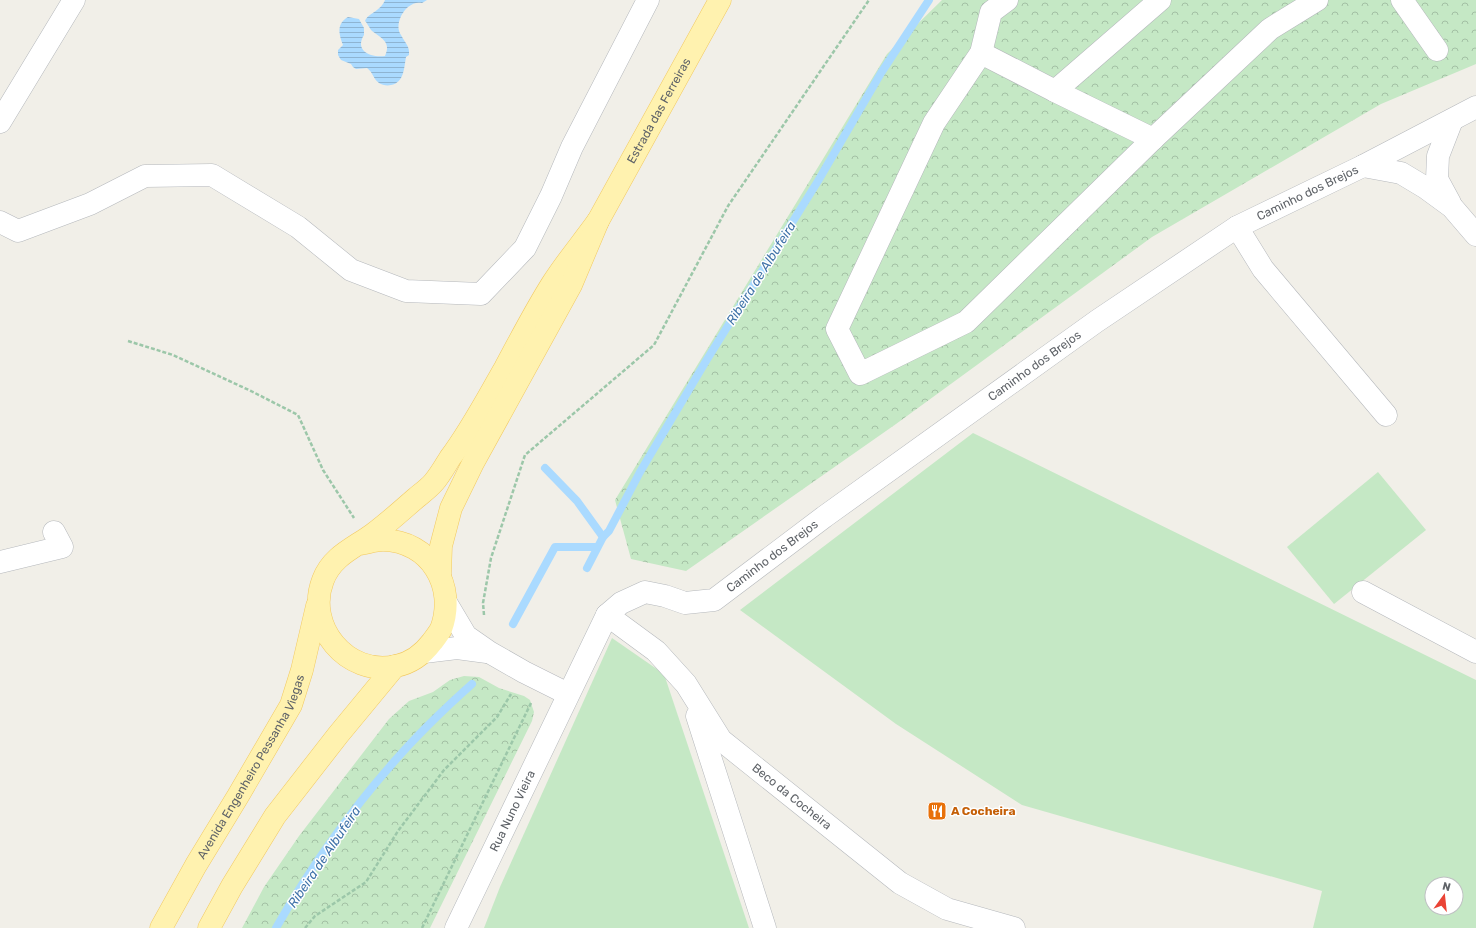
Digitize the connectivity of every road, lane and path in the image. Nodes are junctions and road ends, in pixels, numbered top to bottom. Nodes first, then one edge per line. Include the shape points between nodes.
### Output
1 (74, 0) edge
2 (648, 0) edge
3 (720, 0) edge
4 (869, 0) edge
5 (1007, 0) edge
6 (1160, 0) edge
7 (1317, 0) edge
8 (1402, 0) edge
9 (1437, 50) dead end
10 (981, 52) junction
11 (1055, 91) junction
12 (1476, 107) edge
13 (1452, 120) junction
14 (0, 122) edge
15 (1153, 139) junction
16 (1363, 166) junction
17 (1452, 207) junction
18 (598, 221) junction
19 (0, 222) edge
20 (1237, 227) junction
21 (1476, 236) edge
22 (128, 341) dead end
23 (1386, 415) dead end
24 (54, 532) dead end
25 (363, 541) junction
26 (0, 562) edge
27 (440, 574) junction
28 (1362, 592) dead end
29 (319, 597) junction
30 (447, 604) junction
31 (606, 615) junction
32 (484, 616) dead end
33 (424, 652) junction
34 (489, 652) junction
35 (1476, 652) edge
36 (395, 666) junction
37 (533, 676) junction
38 (686, 684) junction
39 (568, 694) junction
40 (161, 928) edge
41 (209, 928) edge
42 (305, 928) edge
43 (422, 928) edge
44 (456, 928) edge
45 (765, 928) edge
46 (1014, 928) edge

1 - 14 street
2 - 19 street via 572,147 525,248 481,294 406,291 351,270 298,227 212,175 145,176 90,204 18,231
3 - 18 main road, Estrada das Ferreiras
4 - 32 path via 728,206 654,345 525,455 491,558 483,603
5 - 10 street via 991,12
6 - 11 street
7 - 15 street via 1270,29
8 - 9 street
10 - 11 street
10 - 15 street via 934,123 837,329 860,374 966,322
11 - 15 street
12 - 13 street, Caminho dos Brejos
13 - 16 street, Caminho dos Brejos
13 - 17 street via 1438,156 1437,179
16 - 17 street via 1401,173
16 - 20 street, Caminho dos Brejos
17 - 21 street
18 - 25 main road via 552,283 468,433 434,482
18 - 27 main road via 571,285 451,508 441,546
20 - 23 street via 1263,269
20 - 31 street, Caminho dos Brejos via 1097,321 837,507 714,600 685,603 645,592 621,602
22 - 25 path via 173,355 298,415 323,470
24 - 26 street via 62,547
25 - 27 main road via 382,540 405,544 425,556
25 - 29 main road via 344,552 332,565 323,580
27 - 30 main road
28 - 35 street
29 - 36 main road via 320,616 327,635 339,650 356,661 375,667
29 - 40 main road, Avenida Engenheiro Pessanha Viegas via 291,705
30 - 33 main road via 441,630
30 - 34 street via 466,636
31 - 38 street, Beco da Cocheira via 656,651
31 - 39 street, Rua Nuno Vieira
33 - 34 street via 457,648
33 - 36 main road via 410,661
34 - 37 street
36 - 41 main road via 275,816
37 - 39 street
37 - 42 path via 497,717 444,770 398,831 366,882 315,916
37 - 43 path
38 - 45 street
38 - 46 street, Beco da Cocheira via 721,740 900,883 947,909
39 - 44 street, Rua Nuno Vieira

